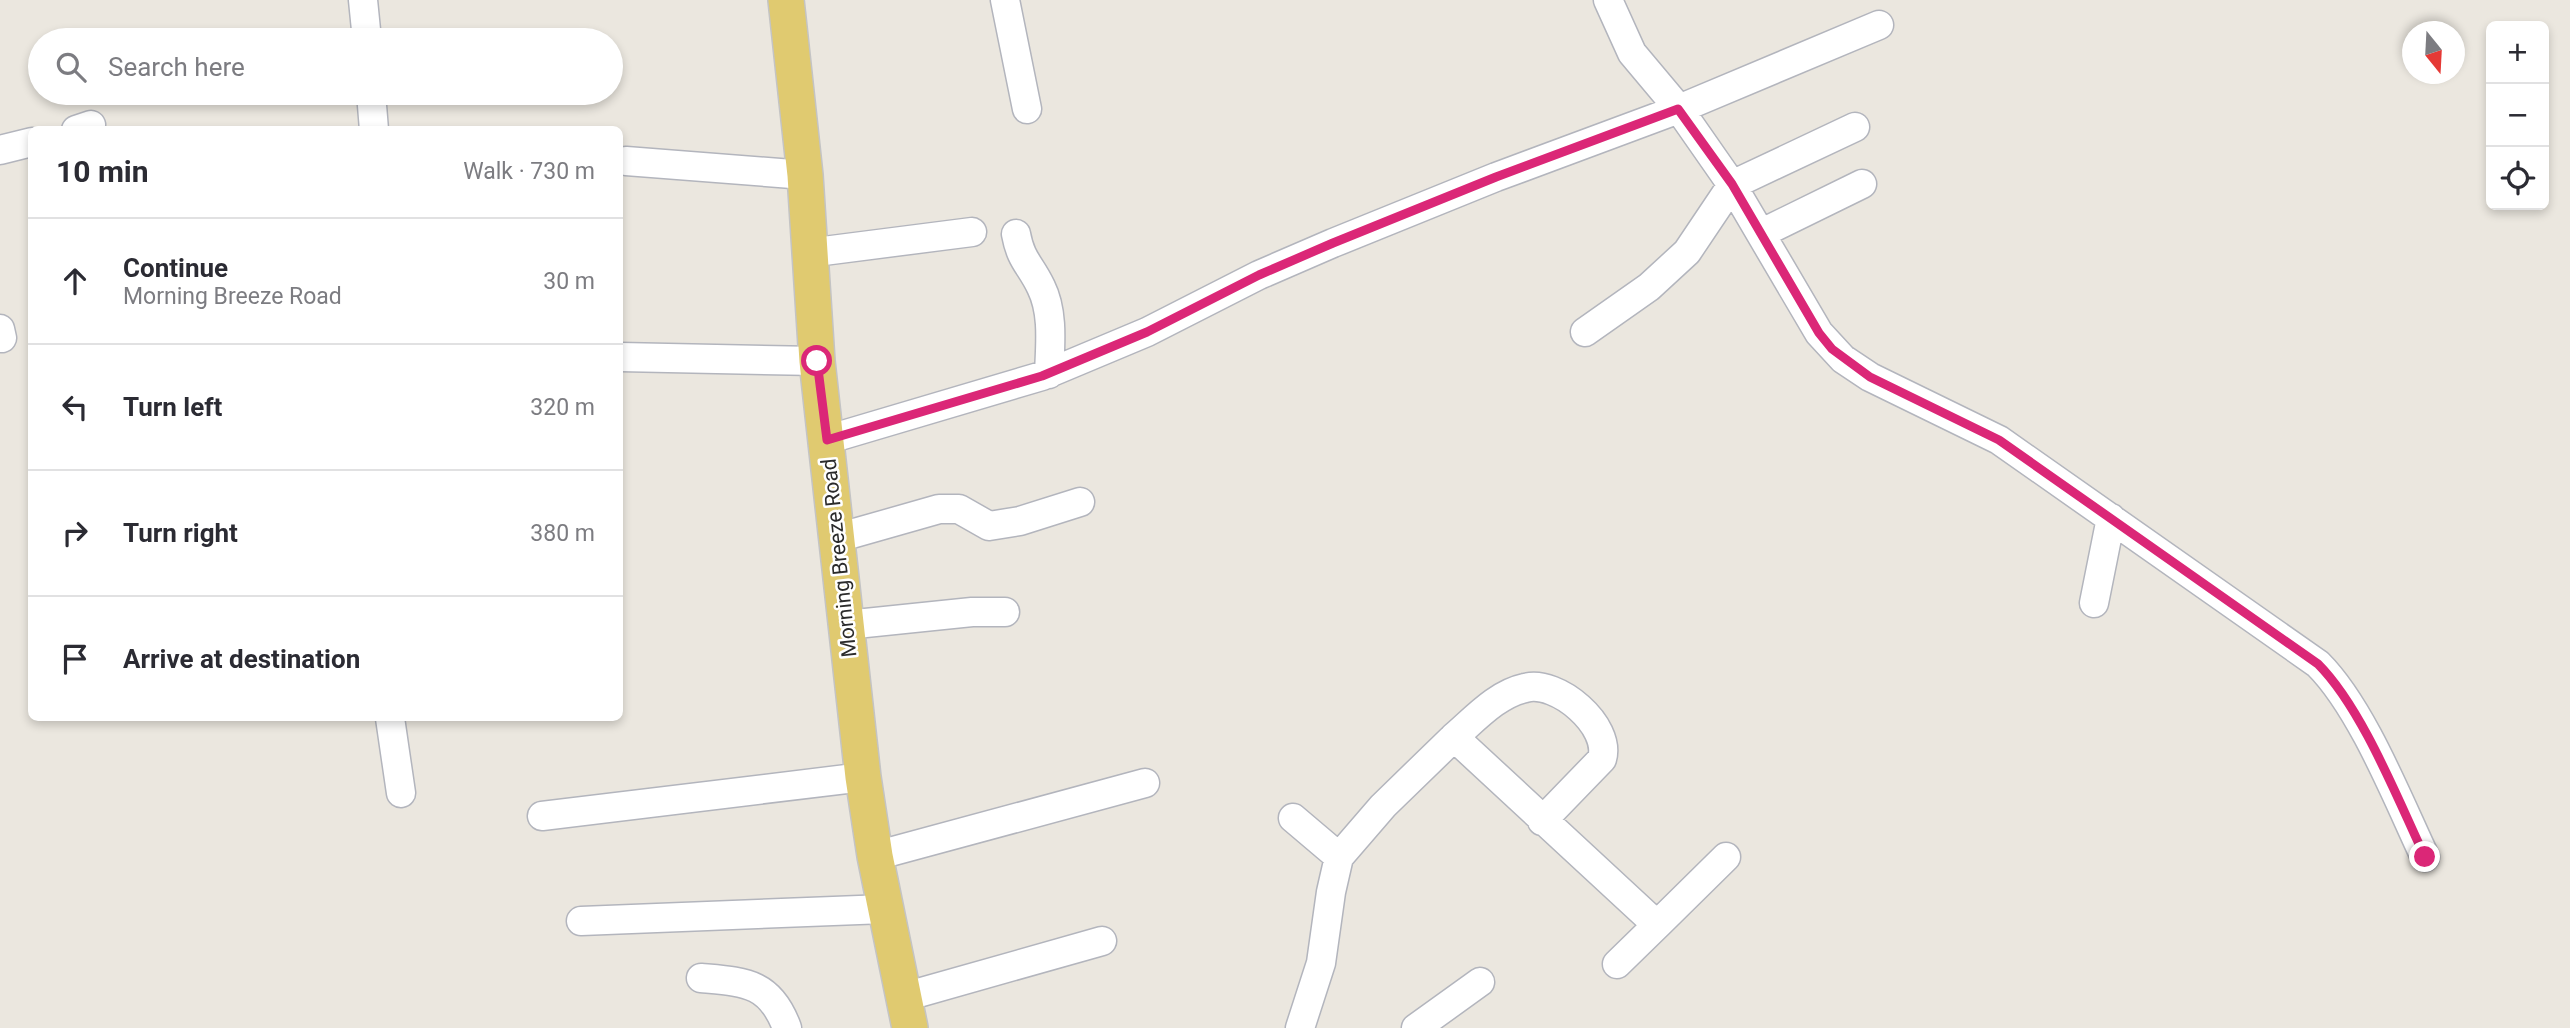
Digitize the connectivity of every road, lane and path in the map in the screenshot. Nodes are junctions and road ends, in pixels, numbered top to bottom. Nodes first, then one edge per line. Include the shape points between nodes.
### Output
1 (363, 0) edge
2 (786, 0) edge
3 (1005, 0) edge
4 (1608, 0) edge
5 (1879, 25) dead end
6 (366, 28) edge
7 (372, 105) edge
8 (1027, 109) dead end
9 (1678, 109) junction
10 (374, 126) edge
11 (1855, 127) dead end
12 (28, 143) edge
13 (0, 150) edge
14 (626, 161) dead end
15 (805, 175) junction
16 (1732, 184) junction
17 (1862, 184) dead end
18 (972, 232) dead end
19 (1762, 233) junction
20 (1016, 234) dead end
21 (808, 253) junction
22 (1585, 332) dead end
23 (623, 357) edge
24 (817, 361) junction
25 (1048, 374) junction
26 (827, 440) junction
27 (1080, 502) dead end
28 (2111, 518) junction
29 (837, 538) junction
30 (2094, 603) dead end
31 (1005, 612) dead end
32 (846, 625) junction
33 (390, 721) edge
34 (1454, 737) junction
35 (863, 777) junction
36 (1145, 783) dead end
37 (401, 793) dead end
38 (542, 816) dead end
39 (1293, 818) dead end
40 (1542, 821) junction
41 (875, 856) junction
42 (1339, 857) junction
43 (1726, 857) dead end
44 (2425, 857) dead end
45 (886, 909) junction
46 (581, 921) dead end
47 (1657, 925) junction
48 (1102, 942) dead end
49 (1617, 964) dead end
50 (701, 978) dead end
51 (1480, 982) dead end
52 (907, 1012) edge
53 (787, 1028) edge
54 (1300, 1028) edge
55 (1416, 1028) edge

1 - 6 street
2 - 15 main road, Morning Breeze Road
3 - 8 street
4 - 9 street via 1632,53
5 - 9 street
7 - 10 street
9 - 16 street
9 - 25 street via 1333,243
11 - 16 street
12 - 13 street
14 - 15 street
15 - 21 main road, Morning Breeze Road
16 - 19 street
16 - 22 street via 1687,252 1649,287
17 - 19 street
18 - 21 street
19 - 28 street via 1819,333 1843,359 1870,377 1999,440
20 - 25 street via 1023,260 1047,305
21 - 24 main road, Morning Breeze Road
23 - 24 street
24 - 26 main road, Morning Breeze Road
25 - 26 street
26 - 29 main road, Morning Breeze Road
27 - 29 street via 989,526 959,509 939,509
28 - 30 street
28 - 44 street via 2332,678
29 - 32 main road, Morning Breeze Road
31 - 32 street
32 - 35 main road, Morning Breeze Road
33 - 37 street
34 - 40 street
34 - 40 street via 1503,697 1527,687 1552,691 1584,714 1606,747 1602,759
34 - 42 street via 1383,806
35 - 38 street
35 - 41 main road, Morning Breeze Road
36 - 41 street
39 - 42 street
40 - 47 street
41 - 45 main road, Morning Breeze Road
42 - 54 street via 1321,963
43 - 47 street
45 - 46 street
45 - 52 main road, Morning Breeze Road
47 - 49 street
48 - 52 street
50 - 53 street via 763,990 781,1011
51 - 55 street

